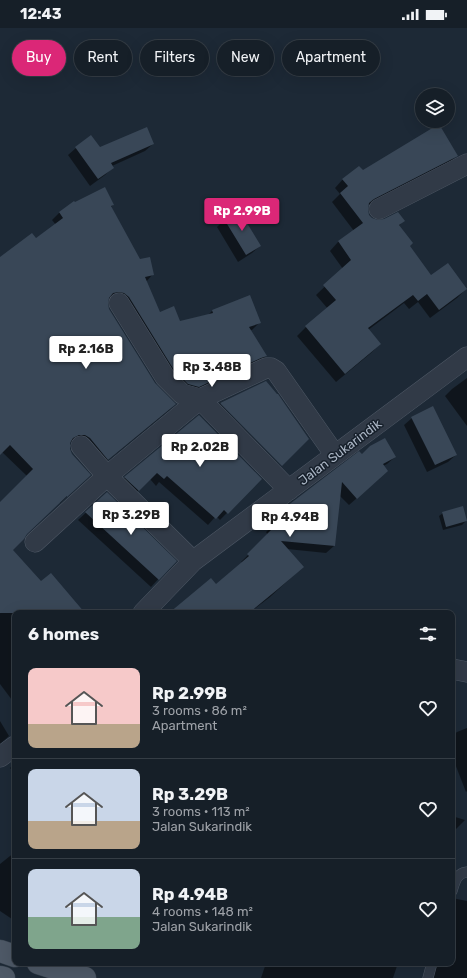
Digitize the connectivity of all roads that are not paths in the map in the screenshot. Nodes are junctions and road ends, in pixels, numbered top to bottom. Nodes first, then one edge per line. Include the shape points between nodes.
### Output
1 (467, 164) edge
2 (379, 209) dead end
3 (119, 304) dead end
4 (467, 357) edge
5 (200, 398) junction
6 (81, 446) dead end
7 (335, 455) junction
8 (107, 476) junction
9 (288, 490) junction
10 (35, 542) dead end
11 (193, 561) junction
12 (146, 610) edge
13 (455, 670) edge
14 (467, 672) edge
15 (12, 748) edge
16 (0, 757) edge
17 (467, 872) edge
18 (455, 881) edge
19 (0, 951) edge
20 (12, 955) edge
21 (47, 966) edge
22 (431, 966) edge
23 (0, 977) edge
24 (4, 978) edge
25 (85, 978) edge
26 (428, 978) edge

1 - 2 street
3 - 5 street via 165,377 182,394
4 - 7 street, Jalan Sukarindik
5 - 7 street via 271,368 276,371
5 - 8 street
5 - 9 street
6 - 8 street
7 - 9 street, Jalan Sukarindik
8 - 10 street
8 - 11 street
9 - 11 street, Jalan Sukarindik
11 - 12 street, Jalan Sukarindik
13 - 14 street
15 - 16 street
17 - 18 lane via 460,874
19 - 20 main road
21 - 25 main road
22 - 26 lane
23 - 24 main road

